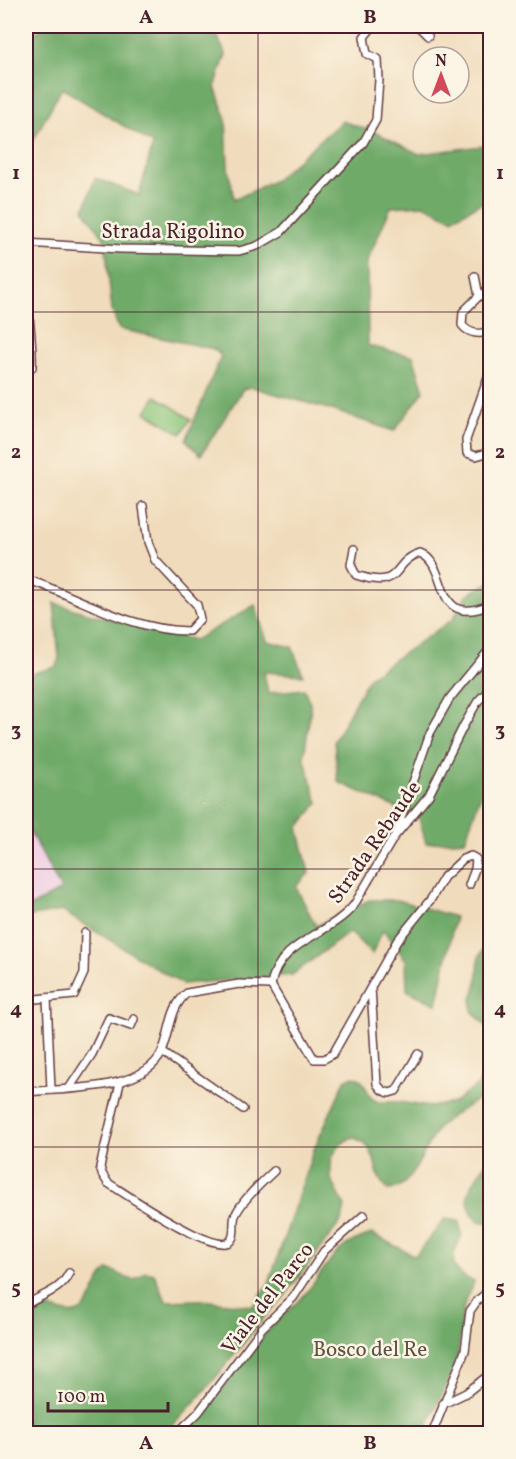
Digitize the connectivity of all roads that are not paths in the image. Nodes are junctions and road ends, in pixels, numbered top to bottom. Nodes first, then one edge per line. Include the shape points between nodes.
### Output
1 (372, 26) edge
2 (418, 26) edge
3 (428, 36) dead end
4 (26, 243) edge
5 (475, 276) dead end
6 (490, 293) edge
7 (26, 296) edge
8 (478, 296) junction
9 (490, 331) edge
10 (32, 367) dead end
11 (490, 372) edge
12 (490, 452) edge
13 (143, 506) dead end
14 (354, 549) dead end
15 (26, 579) edge
16 (490, 604) edge
17 (490, 649) edge
18 (490, 689) edge
19 (394, 837) junction
20 (469, 885) dead end
21 (85, 933) dead end
22 (271, 985) junction
23 (371, 987) junction
24 (48, 998) junction
25 (26, 1000) edge
26 (134, 1019) dead end
27 (162, 1052) junction
28 (418, 1054) dead end
29 (120, 1083) junction
30 (70, 1087) junction
31 (51, 1089) junction
32 (26, 1092) edge
33 (243, 1109) dead end
34 (26, 1169) edge
35 (274, 1171) dead end
36 (26, 1186) edge
37 (364, 1215) dead end
38 (69, 1273) dead end
39 (490, 1290) edge
40 (26, 1305) edge
41 (490, 1374) edge
42 (443, 1404) junction
43 (177, 1434) edge
44 (432, 1434) edge

1 - 4 street, Strada Rigolino via 364,37 366,54 378,59 376,120 363,143 273,237 239,251
2 - 3 street
5 - 8 street
6 - 8 street
7 - 10 street
8 - 9 street via 463,312 462,325 476,334
11 - 12 street via 466,450 476,456
13 - 15 street via 147,542 155,560 197,605 200,619 189,631 171,631 131,621
14 - 16 street via 351,565 356,575 386,579 420,553 432,563 445,596 456,607 474,610
17 - 19 street via 450,698 430,734
18 - 19 street, Strada Rebaude via 464,725 429,795
19 - 22 street, Strada Rebaude via 346,915 281,959
20 - 23 street via 476,859 471,856 444,878 397,941
21 - 24 street via 84,973 74,995
22 - 23 street via 314,1059 333,1054
22 - 27 street via 239,984 187,993 173,1014
23 - 28 street via 377,1084 382,1090 389,1094 396,1091
24 - 25 street
24 - 31 street
26 - 30 street via 130,1026 109,1017 92,1054
27 - 29 street via 154,1065
27 - 33 street
29 - 30 street
29 - 35 street via 100,1167 102,1174 108,1183 169,1222 202,1237 228,1243 234,1234 235,1215
30 - 31 street
31 - 32 street
34 - 36 street
37 - 43 street, Viale del Parco via 324,1251 293,1298 262,1328
38 - 40 street via 52,1293
39 - 42 street via 470,1311 465,1351
41 - 42 street via 466,1393
42 - 44 street

